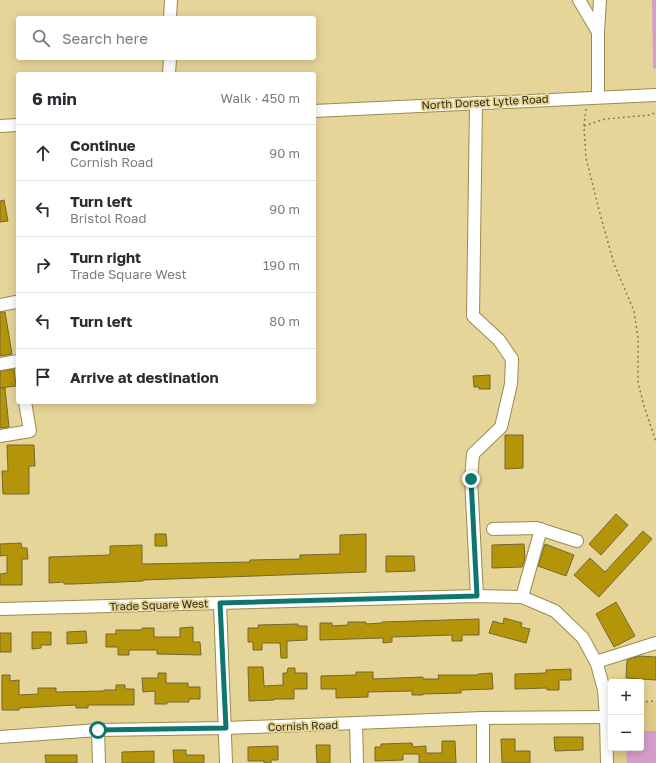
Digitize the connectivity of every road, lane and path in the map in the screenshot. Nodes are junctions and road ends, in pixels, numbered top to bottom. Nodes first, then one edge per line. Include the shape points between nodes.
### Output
1 (171, 0) edge
2 (579, 0) edge
3 (600, 0) edge
4 (170, 16) edge
5 (598, 32) junction
6 (170, 60) edge
7 (169, 72) edge
8 (656, 95) edge
9 (593, 97) junction
10 (476, 103) junction
11 (316, 110) edge
12 (656, 112) edge
13 (16, 125) edge
14 (0, 126) edge
15 (584, 126) junction
16 (16, 302) dead end
17 (0, 305) edge
18 (16, 361) edge
19 (0, 364) edge
20 (25, 404) edge
21 (0, 436) edge
22 (656, 442) edge
23 (493, 529) dead end
24 (541, 529) junction
25 (577, 541) dead end
26 (477, 596) junction
27 (522, 597) junction
28 (220, 603) junction
29 (0, 609) edge
30 (656, 643) edge
31 (596, 662) junction
32 (656, 701) edge
33 (644, 702) edge
34 (606, 717) junction
35 (483, 718) junction
36 (356, 724) junction
37 (226, 728) junction
38 (98, 730) junction
39 (0, 737) edge
40 (99, 763) edge
41 (226, 763) edge
42 (357, 763) edge
43 (483, 763) edge
44 (607, 763) edge

1 - 4 street
2 - 5 street
3 - 5 street
5 - 9 street
6 - 7 street
8 - 9 street, North Dorset Lytle Road
9 - 10 street, North Dorset Lytle Road
9 - 15 path
10 - 11 street, North Dorset Lytle Road
10 - 26 street via 473,316 499,340 512,359 511,384 501,427 473,454 471,479
12 - 15 path via 650,115 605,119
13 - 14 street
15 - 22 path via 586,158 599,210 614,264 634,311 638,338 638,382
16 - 17 street
18 - 19 street
20 - 21 street via 30,431
23 - 24 street
24 - 25 street
24 - 27 street
26 - 27 street, Trade Square West
26 - 28 street, Trade Square West
27 - 31 street, Trade Square West via 555,611 584,638
28 - 29 street, Trade Square West
28 - 37 street
30 - 31 street
31 - 34 street, Trade Square West via 604,690
32 - 33 path
34 - 35 street, Cornish Road
34 - 44 street, Trade Square West
35 - 36 street, Cornish Road
35 - 43 street
36 - 37 street, Cornish Road
36 - 42 street
37 - 38 street, Cornish Road
37 - 41 street
38 - 39 street, Cornish Road
38 - 40 street

